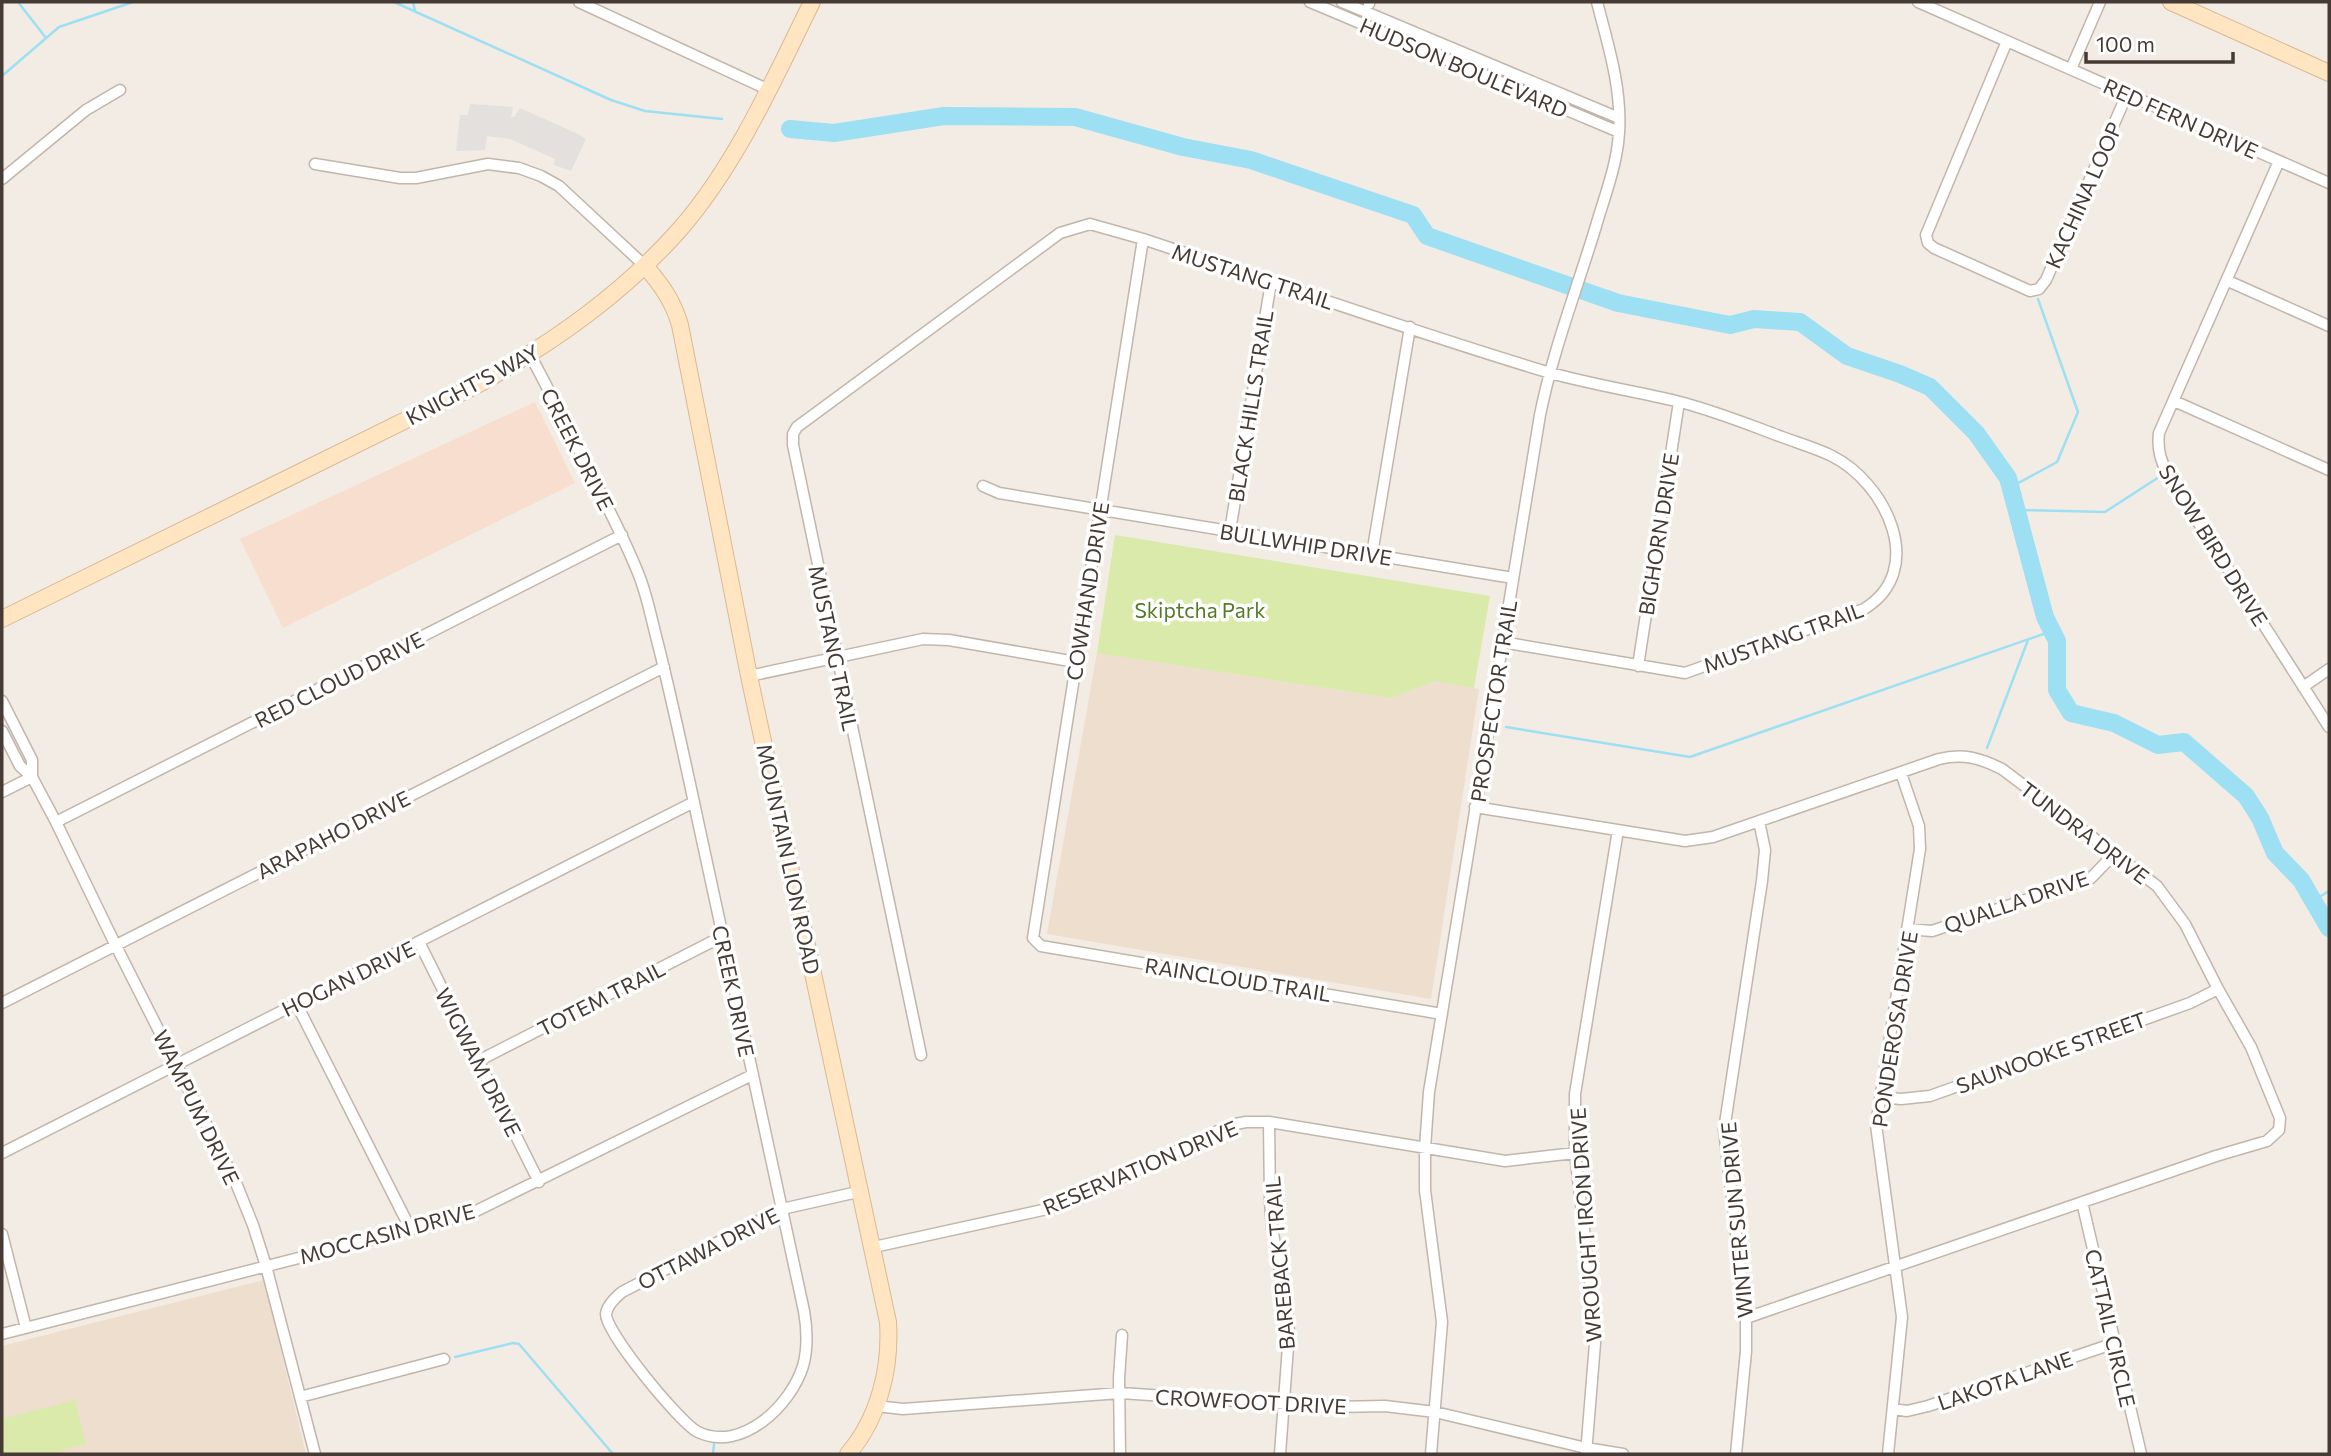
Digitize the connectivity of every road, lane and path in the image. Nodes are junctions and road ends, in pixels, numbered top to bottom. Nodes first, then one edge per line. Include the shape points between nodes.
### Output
1 (579, 2) edge
2 (812, 2) edge
3 (1310, 2) edge
4 (1342, 2) edge
5 (1597, 2) edge
6 (1918, 2) edge
7 (2100, 2) edge
8 (2171, 2) edge
9 (1369, 5) edge
10 (1361, 23) junction
11 (2007, 41) junction
12 (2071, 69) junction
13 (2329, 73) edge
14 (120, 90) dead end
15 (769, 90) junction
16 (2127, 94) junction
17 (1619, 118) junction
18 (1619, 132) junction
19 (2279, 161) junction
20 (315, 164) dead end
21 (2, 179) edge
22 (2329, 183) edge
23 (1143, 239) junction
24 (645, 266) junction
25 (2228, 281) junction
26 (1271, 282) junction
27 (2329, 326) edge
28 (1410, 327) junction
29 (530, 355) junction
30 (1549, 372) junction
31 (2174, 401) junction
32 (1679, 402) junction
33 (2329, 470) edge
34 (983, 486) dead end
35 (1100, 510) junction
36 (1230, 531) junction
37 (622, 536) junction
38 (1372, 555) junction
39 (1513, 578) junction
40 (2, 619) edge
41 (1502, 642) junction
42 (836, 658) junction
43 (1076, 662) junction
44 (1638, 666) junction
45 (664, 667) junction
46 (2329, 669) edge
47 (749, 676) junction
48 (2302, 687) junction
49 (2, 701) edge
50 (2329, 727) edge
51 (2, 731) edge
52 (1901, 772) junction
53 (32, 777) junction
54 (2, 792) edge
55 (694, 803) junction
56 (1475, 807) junction
57 (1759, 821) junction
58 (56, 822) junction
59 (1618, 830) junction
60 (2115, 853) junction
61 (1908, 929) junction
62 (723, 936) junction
63 (419, 942) junction
64 (1036, 943) joint
65 (115, 944) junction
66 (2218, 989) junction
67 (2, 1003) edge
68 (296, 1003) junction
69 (1441, 1014) junction
70 (922, 1055) dead end
71 (478, 1061) junction
72 (176, 1063) junction
73 (752, 1075) junction
74 (1881, 1097) junction
75 (1269, 1122) junction
76 (1424, 1148) junction
77 (2, 1153) edge
78 (1575, 1153) junction
79 (539, 1182) junction
80 (862, 1191) junction
81 (2082, 1202) junction
82 (782, 1209) junction
83 (411, 1230) junction
84 (2, 1234) edge
85 (874, 1247) junction
86 (266, 1266) junction
87 (1894, 1268) junction
88 (606, 1313) joint
89 (1746, 1318) junction
90 (26, 1328) junction
91 (2, 1334) edge
92 (1122, 1335) dead end
93 (2115, 1343) junction
94 (444, 1359) dead end
95 (1120, 1393) junction
96 (300, 1397) junction
97 (1285, 1404) junction
98 (876, 1406) junction
99 (1893, 1409) junction
100 (1435, 1412) junction
101 (1586, 1451) edge
102 (315, 1454) edge
103 (848, 1454) edge
104 (1120, 1454) edge
105 (1280, 1454) edge
106 (1431, 1454) edge
107 (1623, 1454) edge
108 (1736, 1454) edge
109 (1888, 1454) edge
110 (2141, 1454) edge

1 - 15 street
2 - 15 street, KNIGHT'S WAY
3 - 10 street, HUDSON BOULEVARD
4 - 9 street, HUDSON BOULEVARD
5 - 17 street, PROSPECTOR TRAIL via 1615,69
6 - 11 street, RED FERN DRIVE
7 - 12 street
8 - 13 street
9 - 10 street
9 - 17 street, HUDSON BOULEVARD
10 - 18 street, HUDSON BOULEVARD
11 - 12 street, RED FERN DRIVE
11 - 16 street, KACHINA LOOP via 1926,235 1934,248 2030,291 2046,281
12 - 16 street, RED FERN DRIVE
14 - 21 street via 86,110
15 - 24 street, KNIGHT'S WAY via 703,198
16 - 19 street, RED FERN DRIVE
17 - 18 street, PROSPECTOR TRAIL
18 - 30 street, PROSPECTOR TRAIL via 1614,168
19 - 22 street, RED FERN DRIVE
19 - 25 street, SNOW BIRD DRIVE
20 - 24 street via 400,178 488,164 519,168 559,186
23 - 26 street, MUSTANG TRAIL
23 - 35 street, COWHAND DRIVE
23 - 42 street, MUSTANG TRAIL via 1090,224 1060,233 797,427 793,445
24 - 29 street, KNIGHT'S WAY via 593,311
24 - 47 street, MOUNTAIN LION ROAD via 675,306 680,325
25 - 27 street
25 - 31 street, SNOW BIRD DRIVE
26 - 28 street, MUSTANG TRAIL
26 - 36 street, BLACK HILLS TRAIL
28 - 30 street, MUSTANG TRAIL
28 - 38 street
29 - 37 street, CREEK DRIVE
29 - 40 street, KNIGHT'S WAY
30 - 32 street, MUSTANG TRAIL
30 - 39 street, PROSPECTOR TRAIL
31 - 33 street
31 - 48 street, SNOW BIRD DRIVE via 2159,433 2160,459
32 - 44 street, BIGHORN DRIVE
32 - 44 street, MUSTANG TRAIL via 1831,456 1853,470 1874,492 1888,517 1895,541 1895,567 1891,584 1879,600 1864,609 1685,673
34 - 35 street, BULLWHIP DRIVE via 999,493
35 - 36 street, BULLWHIP DRIVE
35 - 43 street, COWHAND DRIVE
36 - 38 street, BULLWHIP DRIVE
37 - 45 street, CREEK DRIVE via 642,580
37 - 58 street, RED CLOUD DRIVE
38 - 39 street, BULLWHIP DRIVE
39 - 41 street, PROSPECTOR TRAIL
41 - 44 street, MUSTANG TRAIL
41 - 56 street, PROSPECTOR TRAIL
42 - 43 street via 936,639
42 - 47 street
42 - 70 street, MUSTANG TRAIL
43 - 64 street, COWHAND DRIVE via 1032,938
45 - 55 street, CREEK DRIVE
45 - 65 street, ARAPAHO DRIVE
46 - 48 street
47 - 80 street, MOUNTAIN LION ROAD
48 - 50 street, SNOW BIRD DRIVE
49 - 53 street, WAMPUM DRIVE via 32,760
51 - 53 street, WAMPUM DRIVE via 20,766
52 - 57 street, TUNDRA DRIVE
52 - 60 street, TUNDRA DRIVE via 1953,756 1982,759
52 - 61 street, PONDEROSA DRIVE via 1919,838
53 - 54 street
53 - 58 street, WAMPUM DRIVE
55 - 62 street, CREEK DRIVE
55 - 63 street, HOGAN DRIVE
56 - 59 street, TUNDRA DRIVE
56 - 69 street, PROSPECTOR TRAIL
57 - 59 street, TUNDRA DRIVE via 1685,841
57 - 89 street, WINTER SUN DRIVE via 1765,850 1762,881 1724,1130
58 - 65 street, WAMPUM DRIVE
59 - 78 street, WROUGHT IRON DRIVE via 1575,1094
60 - 61 street, QUALLA DRIVE via 2091,878 1932,931
60 - 66 street, TUNDRA DRIVE via 2157,886 2185,924
61 - 74 street, PONDEROSA DRIVE
62 - 71 street, TOTEM TRAIL
62 - 73 street, CREEK DRIVE
63 - 68 street, HOGAN DRIVE
63 - 71 street, WIGWAM DRIVE
64 - 69 street, RAINCLOUD TRAIL
65 - 67 street, ARAPAHO DRIVE
65 - 72 street, WAMPUM DRIVE
66 - 74 street, SAUNOOKE STREET via 1930,1096
66 - 81 street, TUNDRA DRIVE via 2251,1047 2280,1118 2279,1130 2267,1141
68 - 72 street, HOGAN DRIVE
68 - 83 street
69 - 76 street, PROSPECTOR TRAIL
71 - 79 street, WIGWAM DRIVE
72 - 77 street, HOGAN DRIVE
72 - 86 street, WAMPUM DRIVE via 236,1183
73 - 79 street, MOCCASIN DRIVE
73 - 82 street, CREEK DRIVE
74 - 87 street, PONDEROSA DRIVE via 1877,1133
75 - 76 street, RESERVATION DRIVE
75 - 85 street, RESERVATION DRIVE via 1230,1125 1056,1207
75 - 97 street, BAREBACK TRAIL via 1272,1227 1289,1333
76 - 78 street, RESERVATION DRIVE via 1505,1161
76 - 100 street, PROSPECTOR TRAIL via 1442,1322
78 - 101 street, WROUGHT IRON DRIVE via 1596,1331
79 - 83 street, MOCCASIN DRIVE via 470,1214
80 - 82 street, OTTAWA DRIVE
80 - 85 street, MOUNTAIN LION ROAD
81 - 87 street, TUNDRA DRIVE
81 - 93 street, CATTAIL CIRCLE
82 - 88 street, OTTAWA DRIVE via 622,1292
82 - 88 street, CREEK DRIVE via 806,1322 803,1364 784,1400 749,1430 716,1437 686,1424 640,1370 610,1328
83 - 86 street, MOCCASIN DRIVE
84 - 90 street
85 - 98 street, MOUNTAIN LION ROAD via 889,1339
86 - 90 street, MOCCASIN DRIVE
86 - 96 street, WAMPUM DRIVE
87 - 89 street, TUNDRA DRIVE
87 - 99 street, PONDEROSA DRIVE via 1902,1317
89 - 108 street, WINTER SUN DRIVE
90 - 91 street, MOCCASIN DRIVE
92 - 95 street
93 - 99 street, LAKOTA LANE via 1927,1406
93 - 110 street, CATTAIL CIRCLE
94 - 96 street
95 - 97 street, CROWFOOT DRIVE
95 - 98 street, CROWFOOT DRIVE via 903,1409
95 - 104 street
96 - 102 street, WAMPUM DRIVE
97 - 100 street, CROWFOOT DRIVE
97 - 105 street, BAREBACK TRAIL
98 - 103 street, MOUNTAIN LION ROAD
99 - 109 street, PONDEROSA DRIVE
100 - 101 street, CROWFOOT DRIVE
100 - 106 street, PROSPECTOR TRAIL
101 - 107 street, CROWFOOT DRIVE

